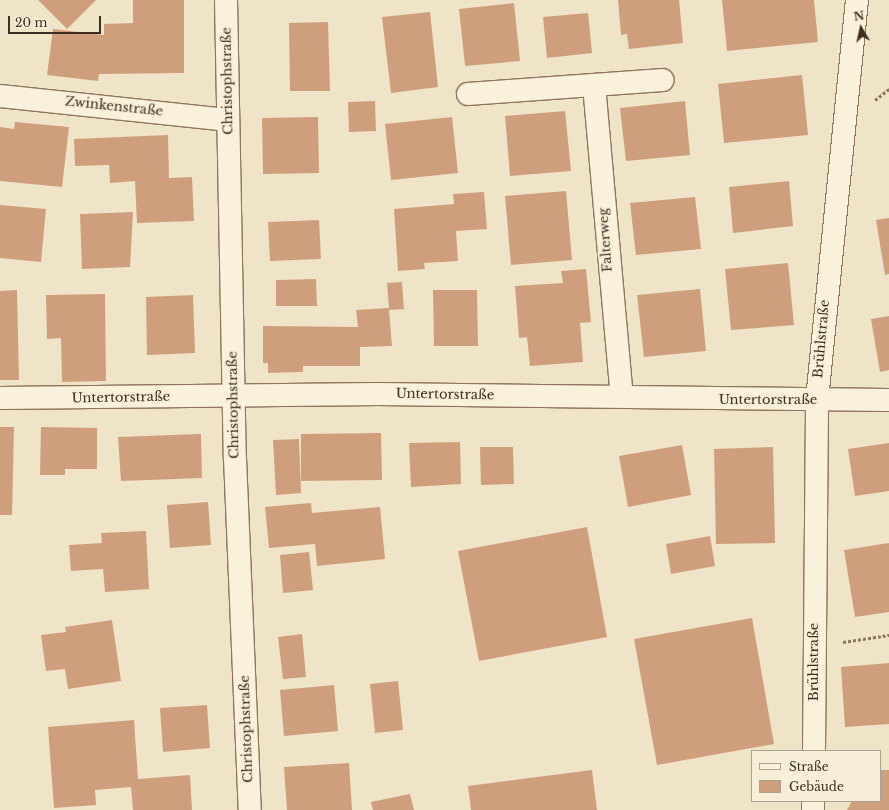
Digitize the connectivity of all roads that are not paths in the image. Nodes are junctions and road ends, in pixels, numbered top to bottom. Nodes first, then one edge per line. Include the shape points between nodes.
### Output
1 (226, 0) edge
2 (858, 0) edge
3 (662, 80) dead end
4 (594, 85) junction
5 (468, 94) dead end
6 (0, 96) edge
7 (228, 120) junction
8 (235, 396) junction
9 (622, 396) junction
10 (0, 398) edge
11 (817, 400) junction
12 (889, 400) edge
13 (814, 750) edge
14 (250, 810) edge

1 - 7 street, Christophstraße
2 - 11 street, Brühlstraße
3 - 4 street
4 - 5 street
4 - 9 street, Falterweg
6 - 7 street, Zwinkenstraße via 96,104
7 - 8 street, Christophstraße
8 - 9 street, Untertorstraße
8 - 10 street, Untertorstraße
8 - 14 street, Christophstraße
9 - 11 street, Untertorstraße
11 - 12 street, Untertorstraße
11 - 13 street, Brühlstraße

